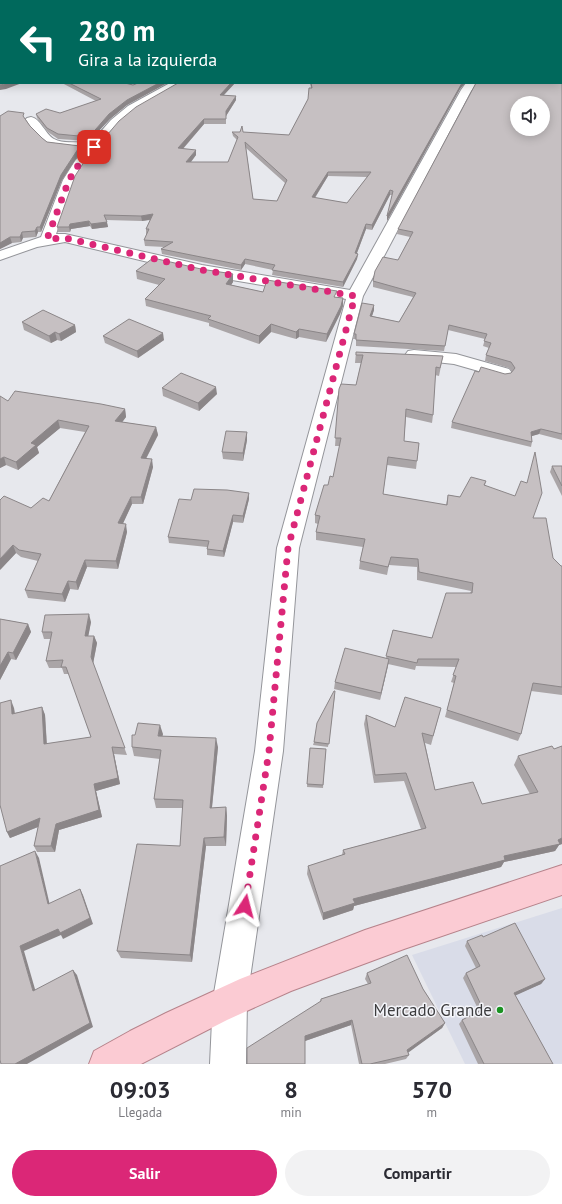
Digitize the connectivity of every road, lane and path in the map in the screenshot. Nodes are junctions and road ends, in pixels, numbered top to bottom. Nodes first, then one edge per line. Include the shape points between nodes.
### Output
1 (176, 84) edge
2 (471, 84) edge
3 (31, 120) dead end
4 (94, 147) junction
5 (47, 239) junction
6 (0, 256) edge
7 (355, 296) junction
8 (398, 354) edge
9 (502, 372) edge
10 (562, 880) edge
11 (230, 999) junction
12 (107, 1064) edge
13 (228, 1064) edge

1 - 4 street via 132,108 115,122
2 - 7 street via 438,140
3 - 4 street via 53,144
4 - 5 street via 69,180
5 - 6 street
5 - 7 street via 65,238 202,270
7 - 11 street via 347,352 288,548 269,751
8 - 9 street via 456,359
10 - 11 main road via 343,954
11 - 12 main road via 138,1045
11 - 13 street

